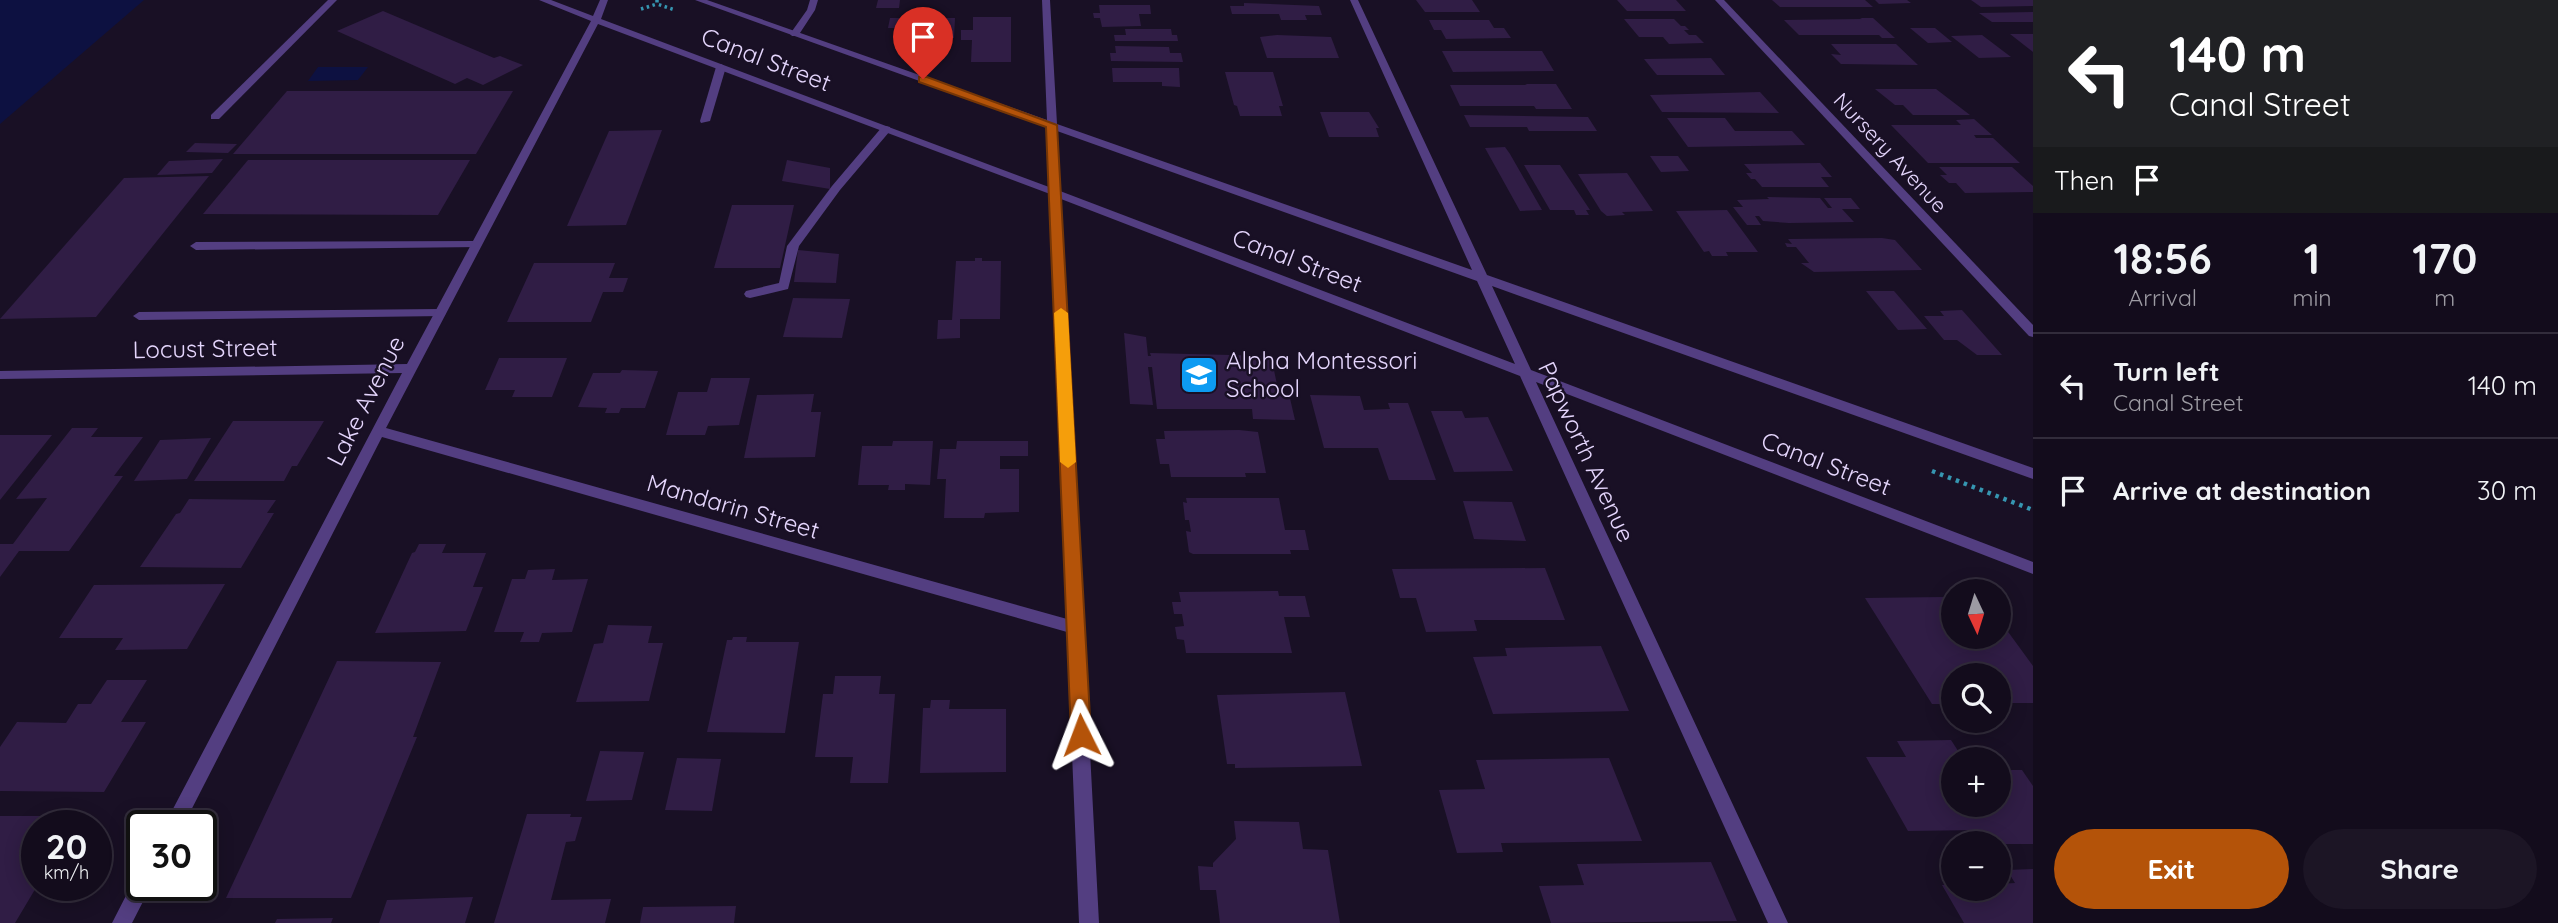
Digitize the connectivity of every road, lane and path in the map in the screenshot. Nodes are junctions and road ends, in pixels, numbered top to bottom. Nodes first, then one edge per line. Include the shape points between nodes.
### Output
1 (333, 0) edge
2 (543, 0) edge
3 (604, 0) edge
4 (814, 0) edge
5 (1046, 0) edge
6 (1354, 0) edge
7 (1719, 0) edge
8 (704, 1) edge
9 (596, 20) junction
10 (795, 34) junction
11 (721, 67) junction
12 (215, 117) dead end
13 (705, 121) dead end
14 (1051, 125) junction
15 (886, 129) junction
16 (1056, 193) junction
17 (476, 245) junction
18 (196, 246) dead end
19 (1479, 278) junction
20 (750, 294) dead end
21 (440, 313) junction
22 (139, 316) dead end
23 (2033, 333) edge
24 (411, 368) junction
25 (1523, 372) junction
26 (0, 375) edge
27 (378, 431) junction
28 (2033, 474) edge
29 (2033, 568) edge
30 (1076, 628) junction
31 (181, 810) edge
32 (134, 901) edge
33 (122, 923) edge
34 (1089, 923) edge
35 (1778, 923) edge

1 - 12 street
2 - 9 street, Canal Street
3 - 9 street, Lake Avenue
4 - 10 street
5 - 14 street
6 - 19 street, Papworth Avenue
7 - 23 street, Nursery Avenue
8 - 10 street, Canal Street
9 - 11 street, Canal Street
9 - 17 street, Lake Avenue
10 - 14 street, Canal Street
11 - 13 street
11 - 15 street, Canal Street
14 - 16 street
14 - 19 street, Canal Street
15 - 16 street, Canal Street
15 - 20 street via 793,246 784,286
16 - 25 street, Canal Street
16 - 30 street
17 - 18 street
17 - 21 street, Lake Avenue
19 - 25 street, Papworth Avenue via 1497,307
19 - 28 street, Canal Street
21 - 22 street
21 - 24 street, Lake Avenue
24 - 26 street, Locust Street
24 - 27 street, Lake Avenue
25 - 29 street, Canal Street
25 - 35 street, Papworth Avenue
27 - 30 street, Mandarin Street
27 - 31 street, Lake Avenue
30 - 34 street
32 - 33 street

